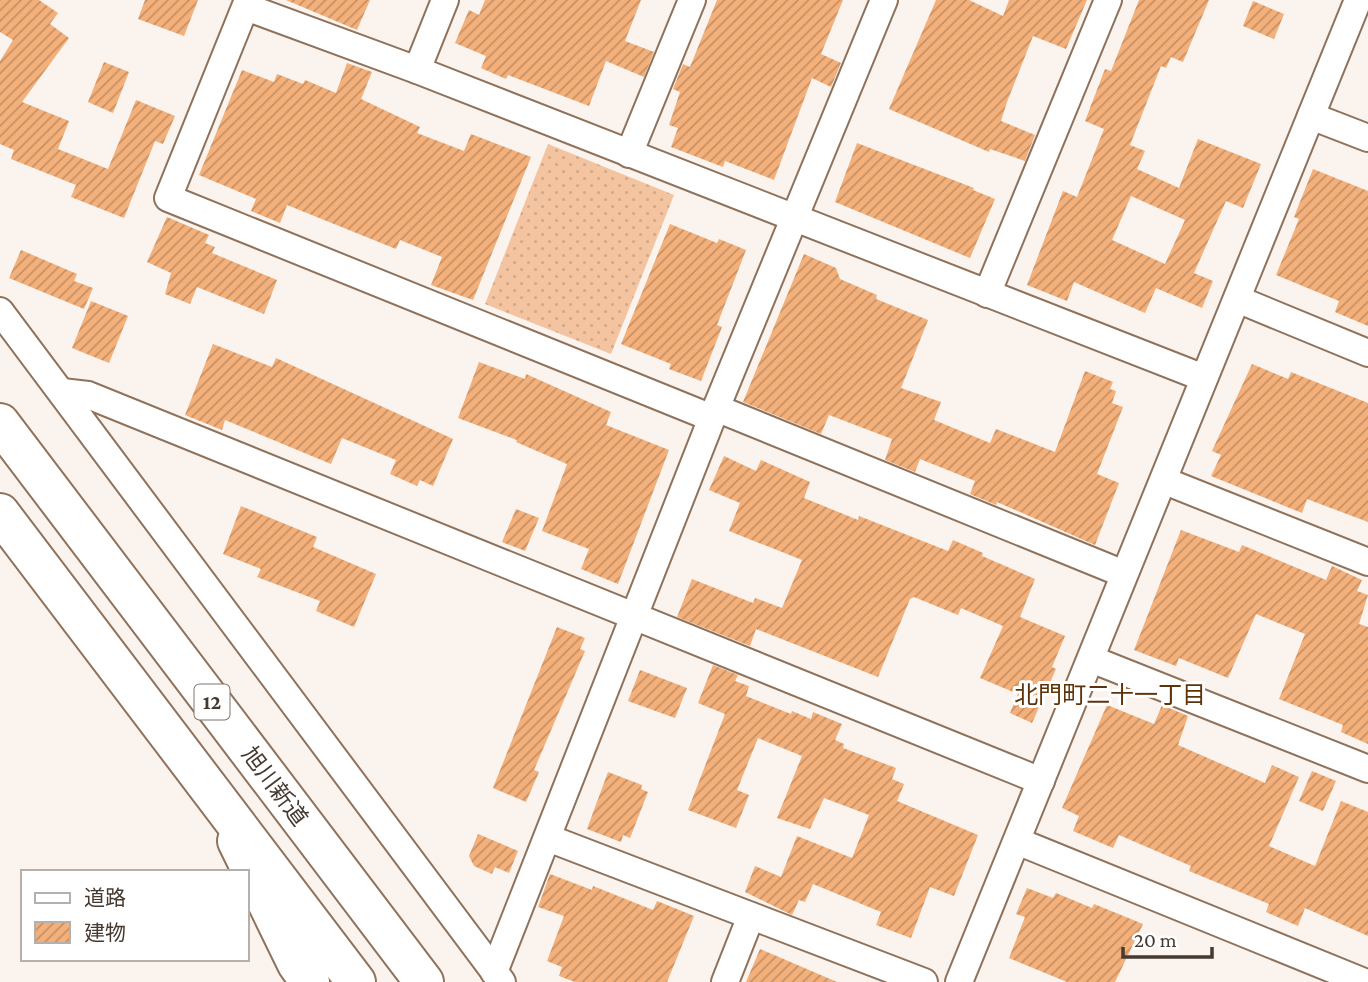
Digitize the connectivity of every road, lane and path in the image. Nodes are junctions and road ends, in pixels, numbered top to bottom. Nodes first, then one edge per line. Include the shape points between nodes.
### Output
1 (445, 0) edge
2 (692, 0) edge
3 (884, 0) edge
4 (1108, 0) edge
5 (1358, 0) edge
6 (247, 3) edge
7 (417, 70) junction
8 (1311, 116) junction
9 (1368, 138) edge
10 (629, 154) junction
11 (793, 220) junction
12 (987, 294) junction
13 (1237, 299) junction
14 (0, 311) edge
15 (1368, 353) edge
16 (1204, 378) junction
17 (62, 392) junction
18 (714, 413) junction
19 (0, 423) edge
20 (1165, 481) junction
21 (0, 513) edge
22 (1368, 562) edge
23 (1124, 574) junction
24 (633, 617) junction
25 (1091, 659) junction
26 (1368, 769) edge
27 (1041, 781) junction
28 (219, 804) junction
29 (548, 838) junction
30 (1017, 841) junction
31 (751, 916) junction
32 (498, 977) edge
33 (310, 982) edge
34 (356, 982) edge
35 (424, 982) edge
36 (725, 982) edge
37 (924, 982) edge
38 (959, 982) edge
39 (1364, 982) edge

1 - 7 street
2 - 10 street
3 - 11 street
4 - 12 street
5 - 8 street
6 - 7 street
6 - 18 street via 168,198
7 - 10 street
8 - 9 street
8 - 13 street
10 - 11 street
11 - 12 street
11 - 18 street
12 - 16 street
13 - 15 street
13 - 16 street
14 - 17 street
16 - 20 street
17 - 24 street via 88,395
17 - 32 street
18 - 23 street
18 - 24 street
19 - 35 main road, 旭川新道 / 12
20 - 22 street
20 - 23 street
21 - 28 main road, 12
23 - 25 street
24 - 27 street
24 - 29 street
25 - 26 street
25 - 27 street
27 - 30 street
28 - 33 main road
28 - 34 main road, 12
29 - 31 street
29 - 32 street
30 - 38 street
30 - 39 street
31 - 36 street
31 - 37 street

